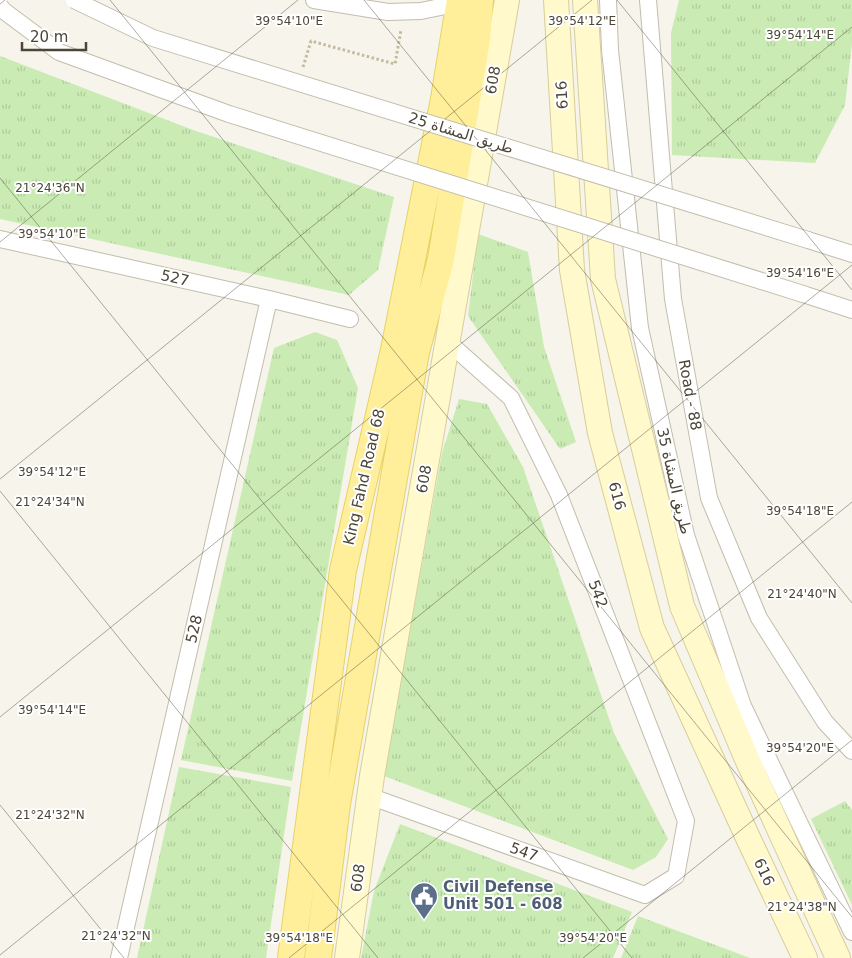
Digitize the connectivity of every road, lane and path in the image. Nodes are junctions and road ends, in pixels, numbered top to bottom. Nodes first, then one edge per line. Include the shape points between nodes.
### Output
1 (74, 0) edge
2 (314, 0) edge
3 (507, 0) edge
4 (556, 0) edge
5 (584, 0) edge
6 (608, 0) edge
7 (648, 0) edge
8 (467, 1) edge
9 (0, 6) edge
10 (405, 12) junction
11 (298, 83) junction
12 (0, 239) edge
13 (852, 254) edge
14 (269, 299) junction
15 (852, 310) edge
16 (350, 319) dead end
17 (448, 342) junction
18 (852, 751) edge
19 (369, 796) junction
20 (676, 876) joint
21 (852, 932) edge
22 (119, 958) edge
23 (291, 958) edge
24 (318, 958) edge
25 (347, 958) edge
26 (805, 958) edge
27 (838, 958) edge

1 - 11 street, طريق المشاة 25, bridge via 153,38
2 - 10 street
3 - 17 main road, 608
4 - 26 main road, 616 via 572,270 602,442 652,628
5 - 27 main road, 616 via 603,279 682,606 747,759
6 - 21 street, طريق المشاة 35 via 610,50 640,328 686,535 743,706
7 - 18 street, Road - 88 via 673,299 709,498 759,618 825,722
8 - 10 street
8 - 23 main road, King Fahd Road 68 via 444,98 396,341 343,570
8 - 24 main road, King Fahd Road 68 via 477,39 441,259 416,352 337,804
9 - 15 street, bridge via 59,52 229,114
10 - 11 path via 394,64 311,41
11 - 13 street, طريق المشاة 25, bridge
12 - 14 street, 527
14 - 16 street, 527
14 - 22 street, 528
17 - 19 main road, 608
17 - 20 street, 542 via 511,398 559,495 686,821
19 - 20 street, 547 via 645,895
19 - 25 main road, 608

